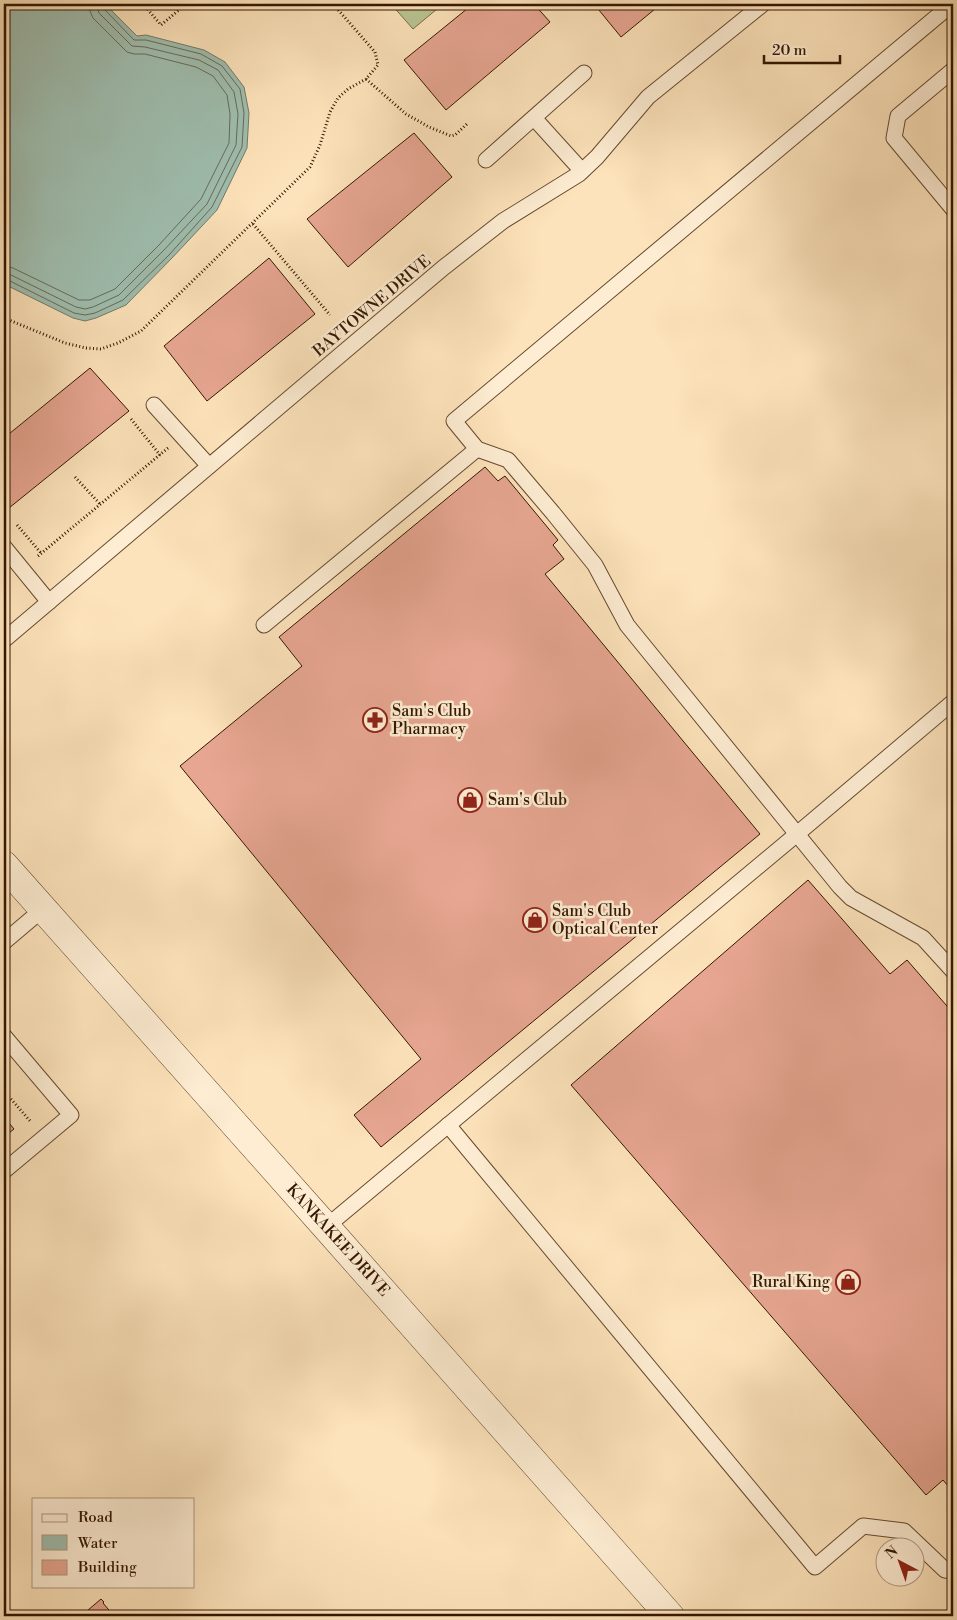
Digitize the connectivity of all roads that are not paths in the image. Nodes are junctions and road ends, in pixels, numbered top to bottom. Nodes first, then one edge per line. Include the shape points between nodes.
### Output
1 (763, 4) edge
2 (952, 4) edge
3 (953, 70) edge
4 (584, 73) dead end
5 (534, 118) junction
6 (486, 160) dead end
7 (582, 171) junction
8 (953, 209) edge
9 (154, 405) dead end
10 (477, 449) junction
11 (209, 466) junction
12 (4, 547) edge
13 (48, 602) junction
14 (264, 625) dead end
15 (4, 640) edge
16 (953, 702) edge
17 (797, 834) junction
18 (4, 865) edge
19 (43, 909) junction
20 (4, 942) edge
21 (953, 971) edge
22 (4, 1036) edge
23 (448, 1125) junction
24 (4, 1171) edge
25 (326, 1227) junction
26 (953, 1571) edge
27 (670, 1616) edge

1 - 7 lane, BAYTOWNE DRIVE via 648,97
2 - 10 lane via 454,421
3 - 8 lane via 898,116 894,138
4 - 5 lane
5 - 6 lane
5 - 7 lane
7 - 11 lane, BAYTOWNE DRIVE via 503,221
9 - 11 lane
10 - 14 lane
10 - 17 lane via 508,460 514,467 595,565 626,626
11 - 13 lane, BAYTOWNE DRIVE
12 - 13 lane
13 - 15 lane, BAYTOWNE DRIVE
16 - 17 lane
17 - 21 lane via 851,898 923,938
17 - 23 lane
18 - 19 street, KANKAKEE DRIVE
19 - 20 lane
19 - 25 street, KANKAKEE DRIVE
22 - 24 lane via 71,1115
23 - 25 lane
23 - 26 lane via 815,1567 863,1526 904,1531 944,1570
25 - 27 street, KANKAKEE DRIVE

